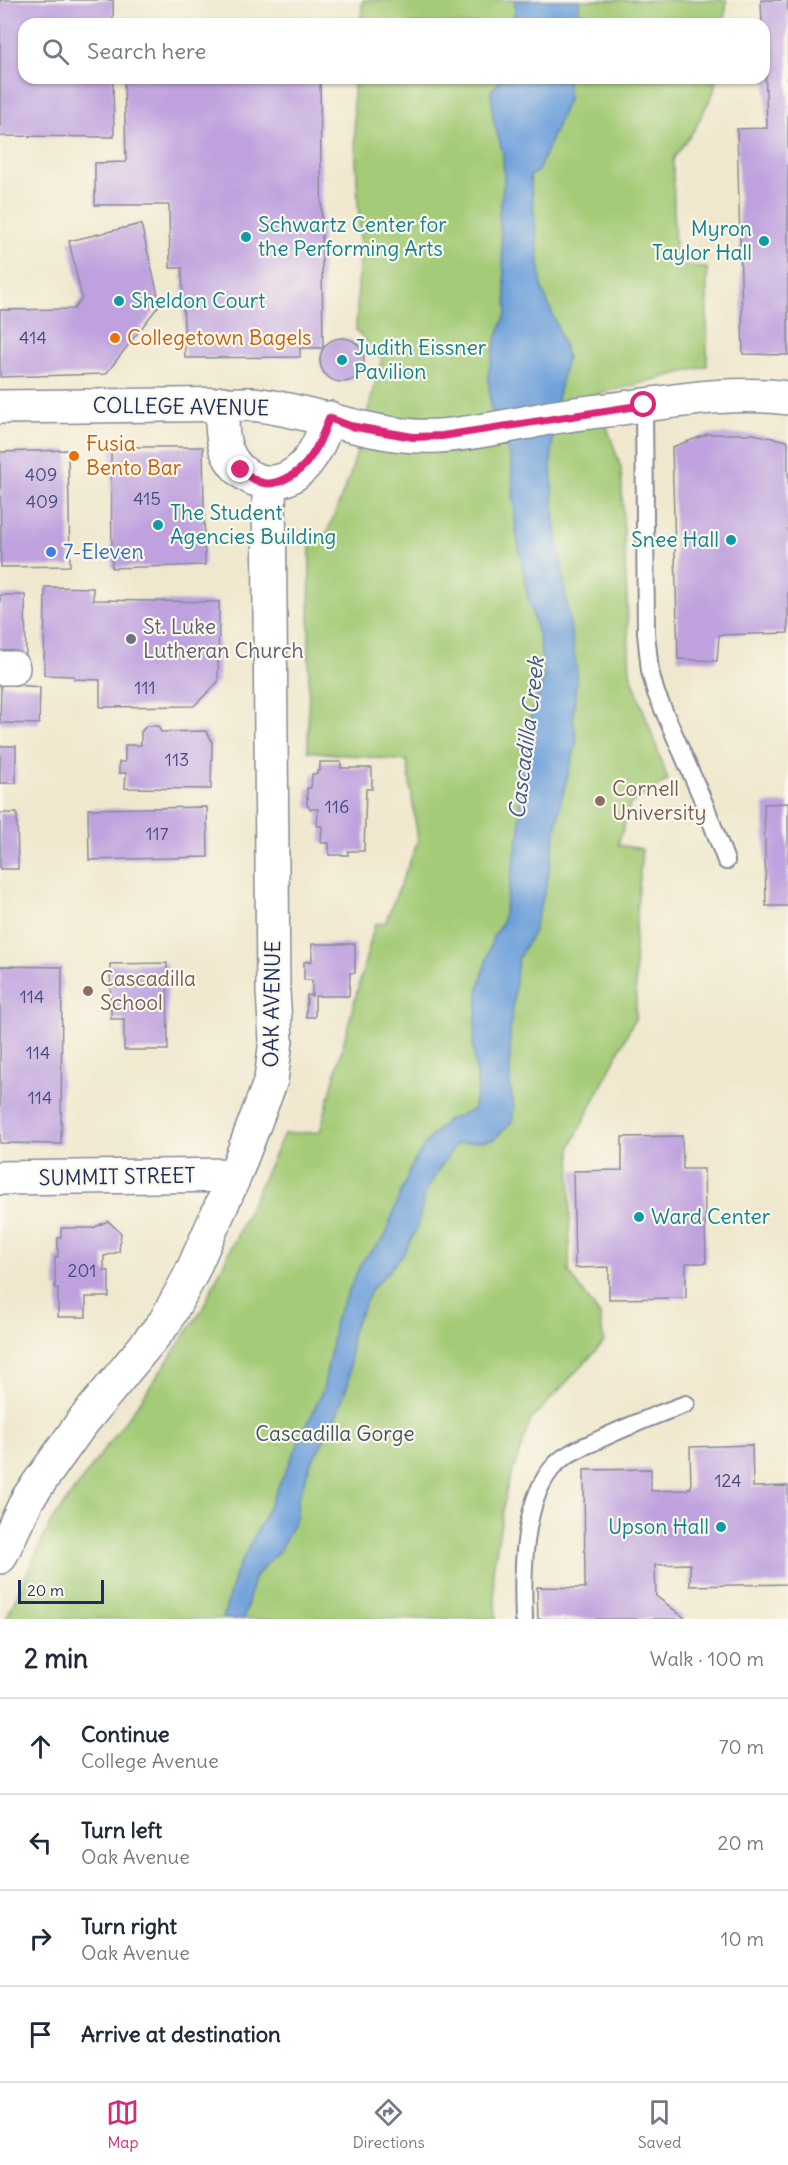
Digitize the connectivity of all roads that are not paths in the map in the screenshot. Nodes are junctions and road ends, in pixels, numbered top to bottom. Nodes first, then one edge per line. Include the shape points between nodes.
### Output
1 (788, 398) edge
2 (223, 403) junction
3 (644, 405) junction
4 (0, 407) edge
5 (329, 418) junction
6 (269, 484) junction
7 (726, 861) dead end
8 (235, 1175) junction
9 (0, 1178) edge
10 (686, 1404) dead end
11 (2, 1550) edge
12 (524, 1619) edge

1 - 3 street, COLLEGE AVENUE via 726,395
2 - 4 street, COLLEGE AVENUE
2 - 5 street, COLLEGE AVENUE via 274,406
2 - 6 street via 224,439 230,456 241,470
3 - 5 street, COLLEGE AVENUE via 442,436 413,437 350,426
3 - 7 lane via 650,671
5 - 6 street via 303,467
6 - 8 street, OAK AVENUE via 276,1040 271,1080
8 - 9 street, SUMMIT STREET
8 - 11 street, OAK AVENUE via 165,1322 81,1424 34,1489
10 - 12 lane via 585,1446 554,1465 542,1486 526,1540

